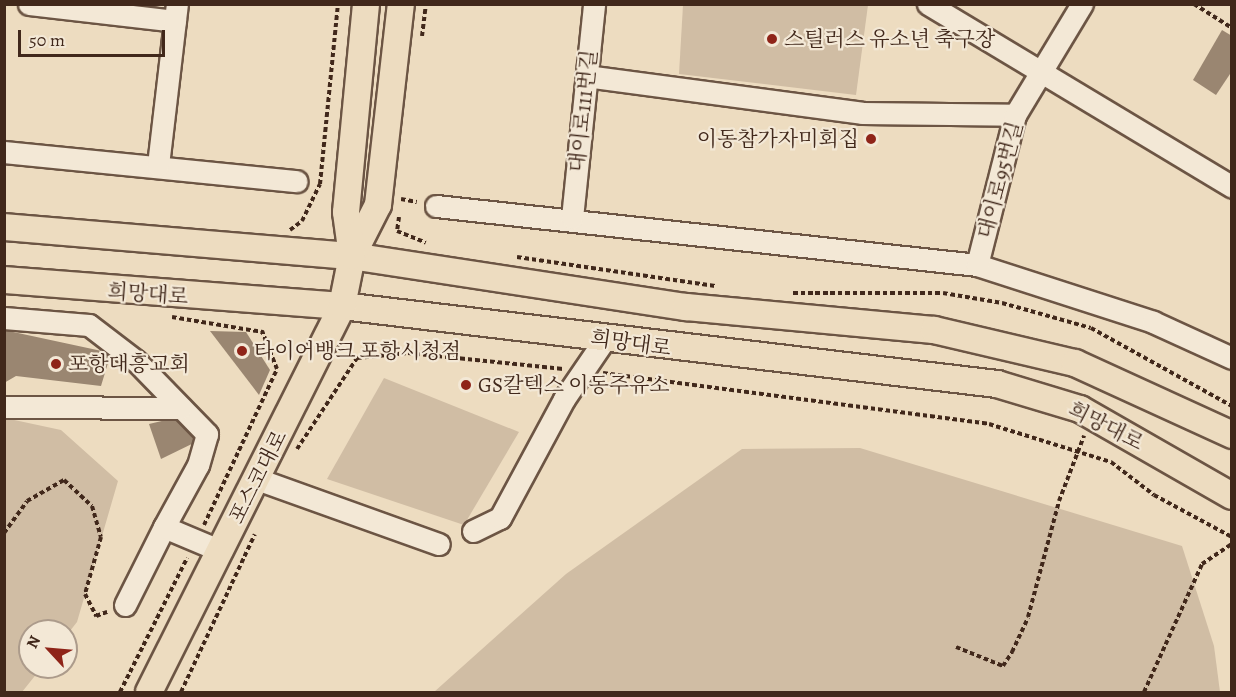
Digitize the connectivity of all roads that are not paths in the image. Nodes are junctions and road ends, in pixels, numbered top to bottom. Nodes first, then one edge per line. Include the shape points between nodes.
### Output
1 (29, 4) edge
2 (366, 4) edge
3 (401, 4) edge
4 (594, 4) edge
5 (927, 4) edge
6 (1082, 4) edge
7 (176, 13) edge
8 (1045, 73) junction
9 (586, 76) junction
10 (1015, 116) junction
11 (4, 152) edge
12 (158, 165) junction
13 (297, 181) dead end
14 (1232, 187) edge
15 (436, 206) dead end
16 (572, 218) junction
17 (4, 226) edge
18 (352, 256) junction
19 (977, 265) junction
20 (4, 280) edge
21 (342, 306) junction
22 (4, 318) edge
23 (605, 339) junction
24 (1232, 358) edge
25 (4, 407) edge
26 (181, 408) junction
27 (1232, 435) edge
28 (257, 479) junction
29 (1232, 495) edge
30 (164, 527) junction
31 (473, 531) dead end
32 (439, 544) dead end
33 (220, 551) junction
34 (125, 605) road end
35 (149, 693) edge

1 - 7 street
2 - 18 main road, 포스코대로 via 346,212
3 - 18 main road, 포스코대로 via 378,205
4 - 9 street, 대이로111번길
5 - 8 street
6 - 8 street, 대이로95번길
7 - 12 street
8 - 10 street, 대이로95번길
8 - 14 street
9 - 10 street via 862,113
9 - 16 street, 대이로111번길
10 - 19 street, 대이로95번길
11 - 12 street
12 - 13 street
15 - 16 street
16 - 19 street
17 - 18 main road, 희망대로
18 - 21 main road, 포스코대로
18 - 27 main road, 희망대로 via 686,307 871,320 992,340 1075,363
19 - 24 street via 1153,321
20 - 21 main road, 희망대로
21 - 23 main road, 희망대로
21 - 28 main road, 포스코대로
22 - 26 street via 89,325 136,361
23 - 29 main road, 희망대로 via 988,382 1092,416
23 - 31 street via 500,518
25 - 26 street
26 - 30 street via 207,434 198,465
28 - 32 street
28 - 33 main road, 포스코대로
30 - 33 street
30 - 34 street
33 - 35 main road, 포스코대로

